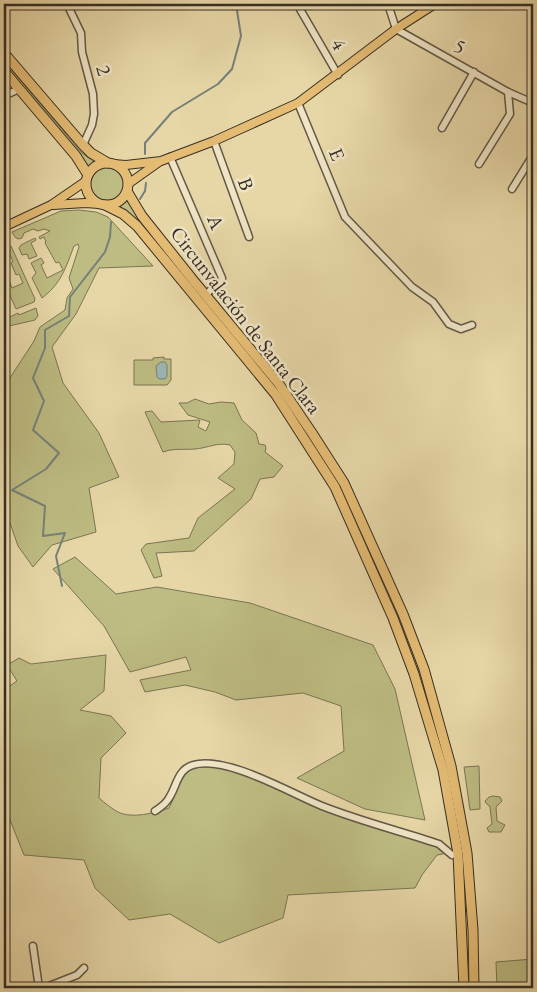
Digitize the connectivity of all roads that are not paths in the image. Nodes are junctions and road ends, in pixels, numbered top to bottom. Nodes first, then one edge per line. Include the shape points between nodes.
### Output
1 (68, 4) edge
2 (297, 4) edge
3 (388, 4) edge
4 (435, 4) edge
5 (396, 29) junction
6 (4, 53) edge
7 (4, 71) edge
8 (474, 72) junction
9 (338, 75) junction
10 (19, 90) junction
11 (508, 92) junction
12 (4, 96) edge
13 (533, 103) edge
14 (298, 104) junction
15 (442, 128) dead end
16 (214, 141) junction
17 (83, 145) junction
18 (533, 155) edge
19 (170, 157) junction
20 (161, 160) junction
21 (110, 164) junction
22 (479, 164) dead end
23 (87, 178) junction
24 (127, 188) junction
25 (512, 188) dead end
26 (102, 204) junction
27 (51, 205) junction
28 (4, 226) edge
29 (249, 237) dead end
30 (205, 295) junction
31 (472, 325) dead end
32 (156, 811) dead end
33 (459, 854) junction
34 (33, 946) dead end
35 (84, 968) dead end
36 (39, 988) edge
37 (44, 988) edge
38 (464, 988) edge
39 (474, 988) edge

1 - 17 street, 2 via 81,34 82,52 93,94 94,114
2 - 9 street, 4
3 - 5 street
4 - 5 main road
5 - 8 street, 5
5 - 9 main road
6 - 17 highway
7 - 10 highway
8 - 11 street, 5
8 - 15 street
9 - 14 main road
10 - 12 street
10 - 23 highway via 76,156
11 - 13 street, 5
11 - 22 street via 510,114
14 - 16 main road
14 - 31 street, E via 345,217 412,287 433,302 449,324 461,329
16 - 19 main road
16 - 29 street, B
17 - 21 highway
18 - 25 street
19 - 20 main road
19 - 30 street, A via 221,276 221,281
20 - 21 main road
20 - 24 main road
21 - 23 highway via 96,166
21 - 24 highway via 124,172
23 - 26 highway via 89,195
23 - 27 main road
24 - 26 highway via 118,202
24 - 30 highway, Circunvalación de Santa Clara via 142,216
26 - 27 main road
26 - 33 highway, Circunvalación de Santa Clara via 117,210 137,226 276,395 335,486 414,674 443,770
27 - 28 main road
30 - 33 highway, Circunvalación de Santa Clara via 279,384 344,483 424,669 451,766
32 - 33 street via 170,797 176,781 190,765 215,764
33 - 38 highway, Circunvalación de Santa Clara
33 - 39 highway, Circunvalación de Santa Clara via 474,930
34 - 36 street
35 - 37 street via 77,975

